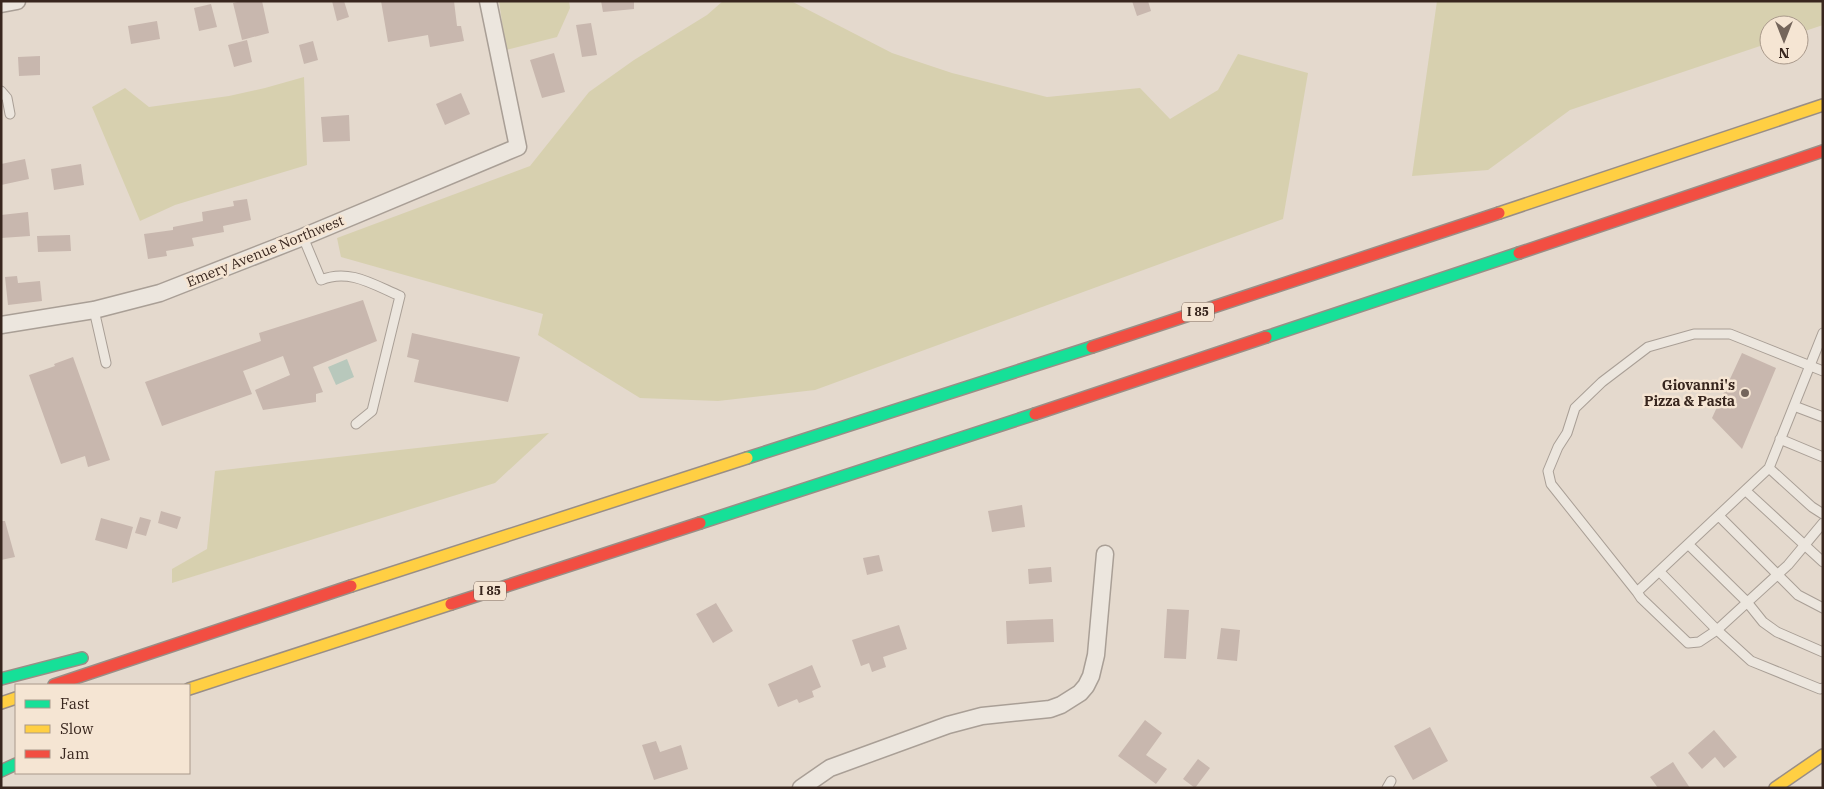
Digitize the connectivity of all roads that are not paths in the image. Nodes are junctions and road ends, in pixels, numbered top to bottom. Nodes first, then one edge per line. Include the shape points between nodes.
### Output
1 (17, 1) edge
2 (488, 1) edge
3 (1, 4) edge
4 (1, 91) edge
5 (1823, 105) edge
6 (10, 114) dead end
7 (1823, 151) edge
8 (303, 237) junction
9 (94, 310) junction
10 (1, 325) edge
11 (1822, 336) edge
12 (106, 363) dead end
13 (1810, 366) junction
14 (1823, 371) edge
15 (1794, 406) junction
16 (1823, 417) edge
17 (356, 424) dead end
18 (1780, 439) junction
19 (1823, 456) edge
20 (1769, 468) junction
21 (1746, 490) junction
22 (1823, 514) edge
23 (1719, 516) junction
24 (1823, 523) edge
25 (1689, 545) junction
26 (1804, 546) junction
27 (1105, 554) dead end
28 (1823, 562) edge
29 (1660, 572) junction
30 (1777, 574) junction
31 (1637, 592) junction
32 (1747, 602) junction
33 (297, 603) junction
34 (1823, 608) edge
35 (1717, 630) junction
36 (154, 640) dead end
37 (1823, 652) edge
38 (96, 655) dead end
39 (1, 679) edge
40 (57, 684) edge
41 (1823, 688) edge
42 (190, 689) edge
43 (15, 698) edge
44 (1, 703) edge
45 (1823, 755) edge
46 (15, 764) edge
47 (1, 771) edge
48 (801, 788) edge
49 (1775, 788) edge

1 - 3 street
2 - 8 street, Emery Avenue Northwest via 518,146
4 - 6 lane via 7,98
5 - 33 main road, I 85 via 1182,318
7 - 42 main road, I 85 via 1009,422
8 - 9 street, Emery Avenue Northwest via 160,293
8 - 17 lane via 321,280 332,276 356,277 400,296 372,411
9 - 10 street, Emery Avenue Northwest
9 - 12 lane
11 - 13 lane
13 - 14 lane
13 - 15 lane
13 - 31 lane via 1730,334 1694,334 1648,347 1602,382 1575,408 1567,433 1548,470 1551,484
15 - 16 lane
15 - 18 lane
18 - 19 lane
18 - 20 lane
20 - 21 lane
20 - 22 lane
21 - 23 lane
21 - 26 lane
23 - 25 lane
23 - 30 lane
24 - 26 lane
25 - 29 lane
25 - 32 lane
26 - 28 lane
26 - 30 lane
27 - 48 street via 1096,655 1091,676 1080,693 1050,709 982,716 948,725 830,768
29 - 31 lane
29 - 35 lane
30 - 32 lane
30 - 34 lane via 1798,595
31 - 35 lane via 1688,643 1699,642
32 - 35 lane
32 - 37 lane via 1763,622 1777,632
33 - 36 main road
33 - 40 main road, I 85
35 - 41 lane via 1752,662
38 - 39 main road
43 - 44 main road
45 - 49 main road
46 - 47 main road

